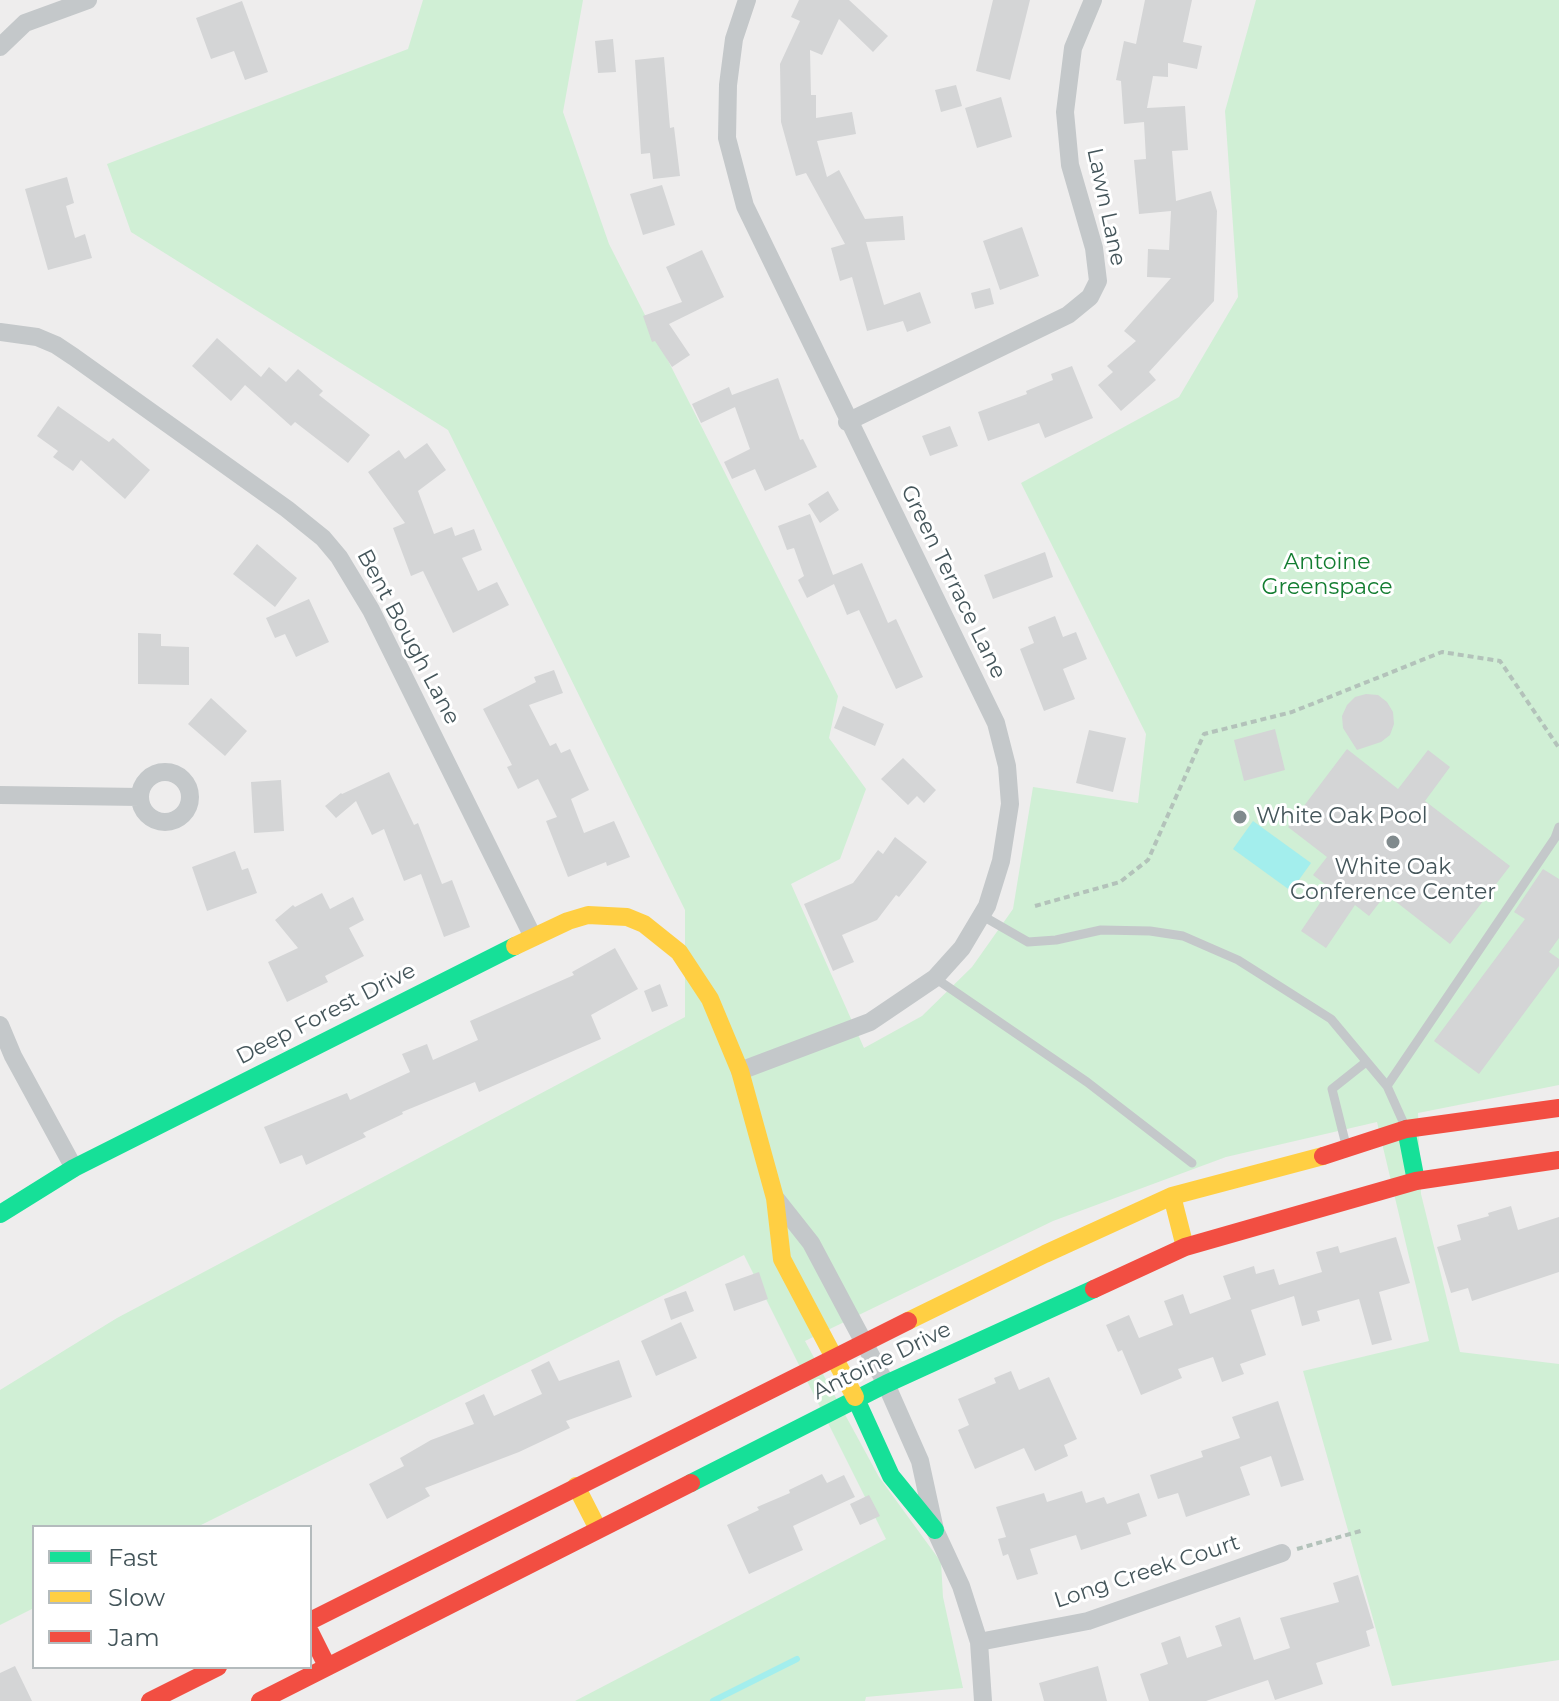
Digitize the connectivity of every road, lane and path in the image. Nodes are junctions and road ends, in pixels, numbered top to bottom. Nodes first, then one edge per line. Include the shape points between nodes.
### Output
1 (88, 0) edge
2 (747, 0) edge
3 (1093, 0) edge
4 (0, 47) edge
5 (0, 332) edge
6 (847, 422) junction
7 (1559, 748) edge
8 (0, 795) edge
9 (140, 797) dead end
10 (1559, 827) edge
11 (1035, 906) dead end
12 (981, 915) junction
13 (533, 937) junction
14 (935, 978) junction
15 (0, 1025) edge
16 (1366, 1062) junction
17 (740, 1071) junction
18 (1387, 1086) junction
19 (1559, 1108) edge
20 (1406, 1129) junction
21 (1347, 1148) junction
22 (1559, 1160) edge
23 (1192, 1163) dead end
24 (74, 1168) junction
25 (1416, 1181) junction
26 (1172, 1196) junction
27 (775, 1198) junction
28 (0, 1214) edge
29 (1185, 1247) junction
30 (864, 1342) junction
31 (835, 1357) junction
32 (886, 1384) junction
33 (856, 1399) junction
34 (576, 1486) junction
35 (598, 1529) junction
36 (935, 1530) junction
37 (1364, 1530) dead end
38 (1282, 1553) joint
39 (312, 1620) edge
40 (312, 1636) edge
41 (979, 1642) junction
42 (327, 1666) junction
43 (214, 1669) edge
44 (150, 1701) edge
45 (260, 1701) edge
46 (983, 1701) edge

1 - 4 street via 25,23
2 - 6 street, Green Terrace Lane via 734,39 727,138 745,206
3 - 6 street, Lawn Lane via 1073,48 1065,112 1070,165 1094,248 1098,281 1090,297 1068,315
5 - 13 street, Bent Bough Lane via 56,345 323,538 371,610
6 - 12 street, Green Terrace Lane via 996,723 1010,804 1001,861
7 - 11 path via 1500,661 1442,652 1292,712 1204,734 1148,860 1120,882
8 - 9 street
10 - 18 lane
12 - 14 street, Green Terrace Lane via 962,948
12 - 16 lane via 1028,942 1101,930 1183,936 1238,960 1331,1019
13 - 17 main road, Deep Forest Drive via 588,915 627,917 644,924 679,952 710,999
13 - 24 main road, Deep Forest Drive
14 - 17 street, Green Terrace Lane via 870,1022
14 - 23 lane via 1087,1082
15 - 24 street
16 - 18 lane
16 - 21 lane via 1332,1089
17 - 27 main road, Deep Forest Drive
18 - 20 lane
19 - 20 main road, Antoine Drive
20 - 21 main road, Antoine Drive
20 - 25 main road
21 - 26 main road, Antoine Drive
22 - 25 main road, Antoine Drive
24 - 28 main road, Deep Forest Drive
25 - 29 main road, Antoine Drive
26 - 29 main road
26 - 30 main road, Antoine Drive
27 - 30 street via 811,1243
27 - 31 main road, Deep Forest Drive via 782,1259
29 - 32 main road, Antoine Drive
30 - 31 main road, Antoine Drive
30 - 32 street
31 - 33 main road, Deep Forest Drive
31 - 34 main road, Antoine Drive
32 - 33 main road, Antoine Drive
32 - 36 street via 920,1461
33 - 35 main road, Antoine Drive
33 - 36 main road, Deep Forest Drive via 891,1476
34 - 35 main road
34 - 39 main road, Antoine Drive
35 - 42 main road, Antoine Drive
36 - 41 street
37 - 38 path
38 - 41 street, Long Creek Court via 1088,1621
40 - 42 main road
41 - 46 street
42 - 45 main road, Antoine Drive
43 - 44 main road

